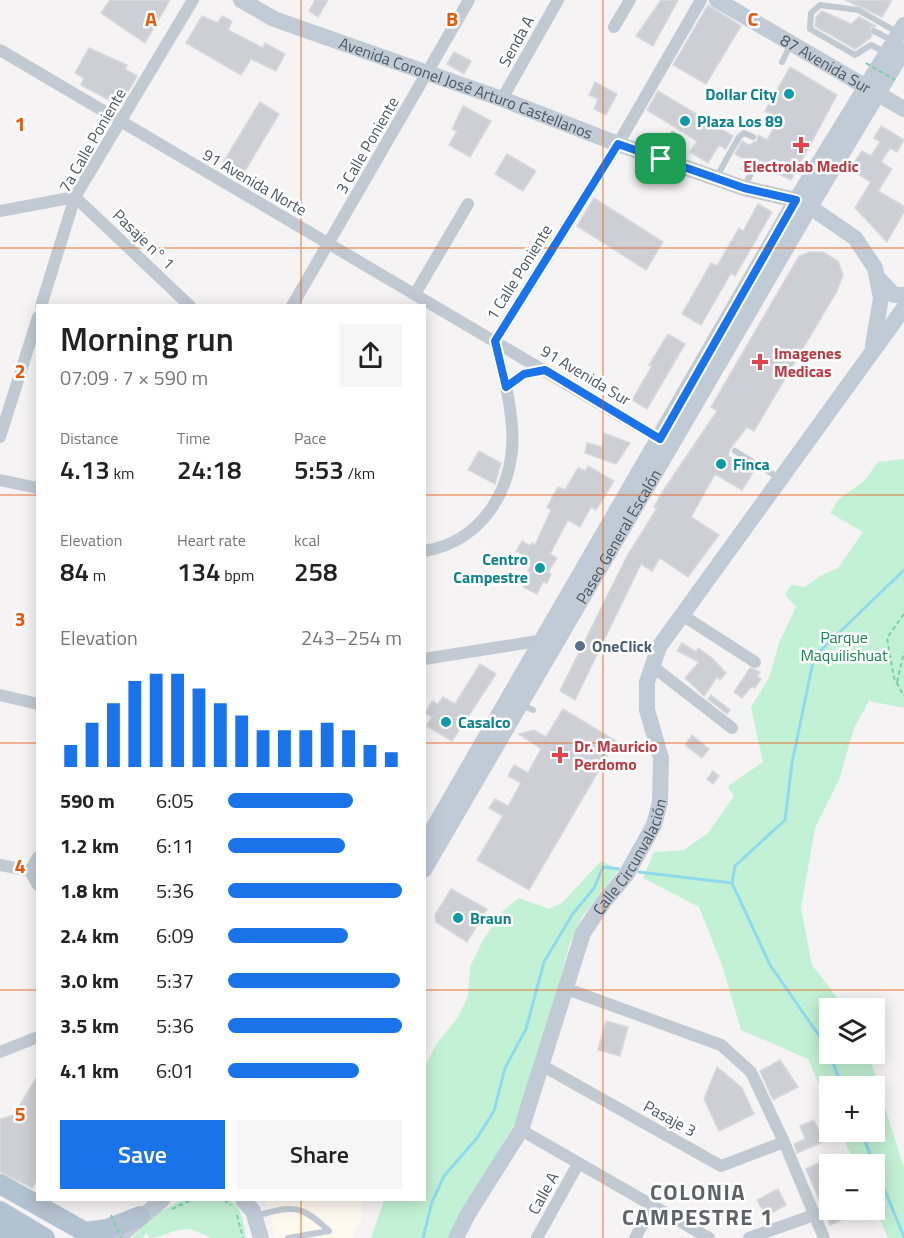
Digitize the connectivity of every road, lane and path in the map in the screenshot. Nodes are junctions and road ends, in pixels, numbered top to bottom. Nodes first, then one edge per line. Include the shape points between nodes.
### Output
1 (193, 0) edge
2 (241, 0) edge
3 (469, 0) edge
4 (558, 0) edge
5 (630, 0) edge
6 (701, 0) edge
7 (717, 0) edge
8 (614, 27) dead end
9 (874, 31) dead end
10 (898, 41) edge
11 (792, 44) junction
12 (0, 50) edge
13 (782, 62) dead end
14 (866, 63) dead end
15 (429, 73) junction
16 (895, 80) dead end
17 (872, 90) junction
18 (502, 99) junction
19 (904, 109) edge
20 (121, 123) junction
21 (673, 134) dead end
22 (753, 137) dead end
23 (618, 144) junction
24 (661, 159) junction
25 (756, 164) dead end
26 (716, 178) junction
27 (744, 188) junction
28 (75, 197) junction
29 (803, 203) junction
30 (468, 204) dead end
31 (0, 211) edge
32 (328, 244) junction
33 (878, 278) junction
34 (415, 294) junction
35 (904, 295) edge
36 (184, 303) edge
37 (42, 304) edge
38 (293, 304) edge
39 (904, 308) edge
40 (36, 323) edge
41 (495, 341) junction
42 (870, 357) junction
43 (545, 370) junction
44 (506, 387) junction
45 (0, 437) edge
46 (660, 439) junction
47 (735, 452) dead end
48 (780, 479) junction
49 (0, 480) edge
50 (36, 488) edge
51 (426, 549) edge
52 (904, 614) edge
53 (682, 615) junction
54 (544, 640) junction
55 (904, 652) edge
56 (426, 659) edge
57 (755, 662) dead end
58 (651, 666) junction
59 (897, 685) junction
60 (0, 695) edge
61 (904, 696) edge
62 (36, 704) edge
63 (732, 728) dead end
64 (426, 841) edge
65 (36, 860) edge
66 (0, 865) edge
67 (426, 867) edge
68 (30, 871) junction
69 (36, 882) edge
70 (567, 989) junction
71 (36, 1038) edge
72 (0, 1052) edge
73 (543, 1066) junction
74 (520, 1130) junction
75 (784, 1142) junction
76 (578, 1164) junction
77 (0, 1184) edge
78 (0, 1194) edge
79 (161, 1201) edge
80 (225, 1201) edge
81 (250, 1207) edge
82 (652, 1208) junction
83 (0, 1211) edge
84 (111, 1215) dead end
85 (814, 1215) junction
86 (140, 1216) junction
87 (0, 1227) edge
88 (330, 1234) edge
89 (18, 1238) edge
90 (45, 1238) edge
91 (74, 1238) edge
92 (119, 1238) edge
93 (243, 1238) edge
94 (261, 1238) edge
95 (288, 1238) edge
96 (456, 1238) edge
97 (537, 1238) edge
98 (635, 1238) edge
99 (709, 1238) edge
100 (749, 1238) edge
101 (824, 1238) edge

1 - 20 street, 7a Calle Poniente
2 - 15 street, Avenida Coronel José Arturo Castellanos via 274,19
3 - 15 street, 3 Calle Poniente
4 - 18 street, Senda A
5 - 8 street
6 - 23 street, 1 Calle Poniente
7 - 11 street, 87 Avenida Sur
9 - 10 lane
10 - 10 lane via 858,10 820,5 811,13 810,28 855,55 871,45
10 - 17 street, Paseo General Escalón
11 - 13 lane
11 - 17 street, 87 Avenida Sur
12 - 20 street, 91 Avenida Norte
14 - 16 path, bridge
15 - 18 street, Avenida Coronel José Arturo Castellanos
15 - 32 street, 3 Calle Poniente
17 - 19 street, 87 Avenida Sur
17 - 29 street, Paseo General Escalón
18 - 23 street, Avenida Coronel José Arturo Castellanos
20 - 28 street, 7a Calle Poniente
20 - 32 street, 91 Avenida Norte
21 - 24 lane
22 - 26 lane via 744,133 739,137
23 - 24 street, Avenida Coronel José Arturo Castellanos
23 - 41 street, 1 Calle Poniente
24 - 26 street, Avenida Coronel José Arturo Castellanos
25 - 27 lane
26 - 27 street, Avenida Coronel José Arturo Castellanos
27 - 29 street, Avenida Coronel José Arturo Castellanos
28 - 31 street
28 - 36 street, Pasaje n° 1
28 - 37 street, 7a Calle Poniente
29 - 33 street via 855,238
29 - 46 street, Paseo General Escalón
29 - 67 street, Paseo General Escalón via 527,707
30 - 34 street
32 - 34 street, 91 Avenida Norte
32 - 38 street, 3 Calle Poniente
33 - 35 street via 894,295
33 - 42 street via 880,316
34 - 41 street, 91 Avenida Norte
39 - 42 street, Calle Circunvalación
40 - 45 street
41 - 43 street, 91 Avenida Sur
41 - 44 street, 1 Calle Poniente
42 - 48 street, Calle Circunvalación
43 - 44 street via 524,374
43 - 46 street, 91 Avenida Sur
44 - 51 street, 1 Calle Poniente via 513,428 512,459 491,511 475,529 455,542
46 - 54 street, Paseo General Escalón
47 - 48 lane
48 - 53 street, Calle Circunvalación
49 - 50 street
52 - 59 path via 887,639
53 - 57 street
53 - 58 street, Calle Circunvalación via 659,647
54 - 56 street
54 - 64 street, Paseo General Escalón
55 - 59 path
58 - 63 street
58 - 70 street, Calle Circunvalación via 647,704 661,758 660,802 643,849 583,933 573,957
59 - 61 path
60 - 62 street
65 - 68 street
66 - 68 street
68 - 69 street
70 - 73 street, Calle Circunvalación
70 - 75 street via 721,1045 751,1072
71 - 72 street
73 - 74 street, Calle Circunvalación
73 - 75 street, Pasaje 3 via 721,1166
74 - 76 street
74 - 96 street, Calle Circunvalación
75 - 85 street
76 - 82 street
76 - 97 street, Calle A
77 - 86 main road via 86,1232 107,1229
78 - 91 main road
79 - 86 street
80 - 93 path via 234,1208
81 - 88 lane via 303,1209
81 - 94 street
82 - 98 street
82 - 99 street
83 - 90 main road
84 - 92 path, bridge
85 - 100 street
85 - 101 street
86 - 92 street
87 - 89 main road
88 - 95 lane

